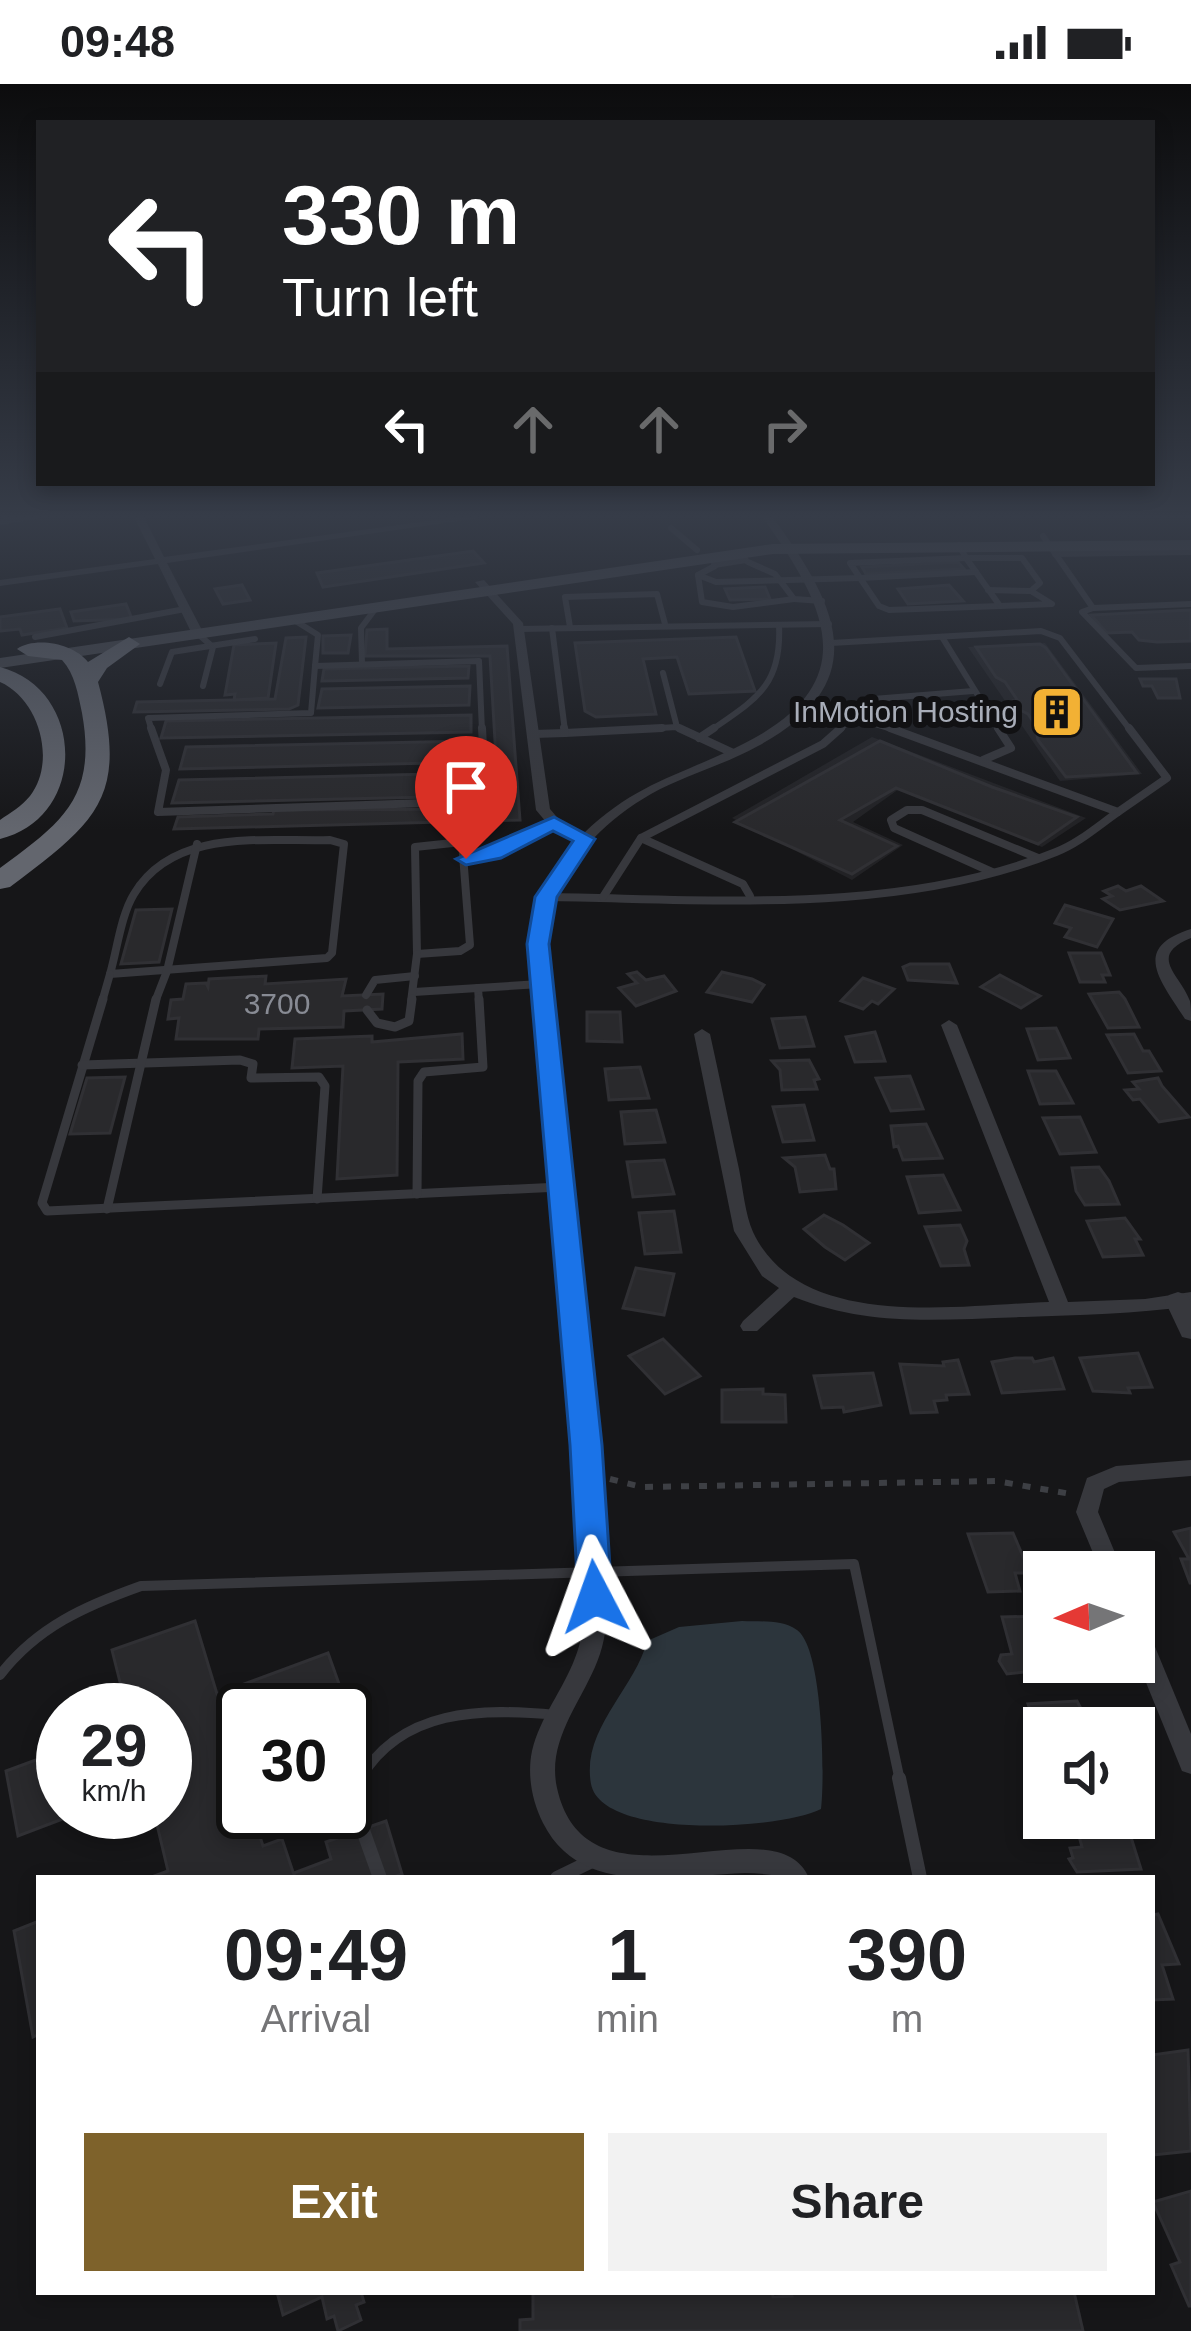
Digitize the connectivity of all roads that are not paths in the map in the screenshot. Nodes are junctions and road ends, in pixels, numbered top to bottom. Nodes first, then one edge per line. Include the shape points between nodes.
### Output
1 (192, 620) edge
2 (260, 620) edge
3 (293, 620) joint
4 (367, 620) edge
5 (513, 620) edge
6 (569, 620) edge
7 (664, 620) edge
8 (827, 620) edge
9 (1090, 620) edge
10 (665, 624) junction
11 (778, 625) junction
12 (570, 627) junction
13 (196, 628) junction
14 (552, 628) junction
15 (519, 629) junction
16 (830, 633) junction
17 (942, 637) junction
18 (255, 639) dead end
19 (46, 644) junction
20 (129, 644) junction
21 (0, 652) edge
22 (0, 664) edge
23 (362, 664) junction
24 (315, 666) junction
25 (1191, 666) edge
26 (663, 673) dead end
27 (0, 674) edge
28 (87, 681) junction
29 (160, 684) dead end
30 (203, 686) dead end
31 (973, 691) junction
32 (808, 704) junction
33 (858, 716) junction
34 (677, 727) junction
35 (565, 733) junction
36 (534, 734) junction
37 (699, 738) junction
38 (733, 753) junction
39 (983, 760) junction
40 (1118, 812) junction
41 (554, 823) junction
42 (0, 831) edge
43 (641, 838) junction
44 (585, 839) junction
45 (197, 844) junction
46 (1038, 858) junction
47 (466, 859) junction
48 (994, 872) junction
49 (0, 881) edge
50 (750, 896) junction
51 (546, 897) junction
52 (603, 897) junction
53 (1191, 933) edge
54 (417, 954) junction
55 (167, 971) junction
56 (109, 974) junction
57 (415, 976) junction
58 (540, 984) junction
59 (478, 988) junction
60 (414, 992) junction
61 (366, 995) dead end
62 (367, 1010) dead end
63 (1191, 1016) edge
64 (949, 1025) dead end
65 (702, 1034) dead end
66 (144, 1062) junction
67 (82, 1065) junction
68 (560, 1187) junction
69 (417, 1194) junction
70 (317, 1198) junction
71 (107, 1209) junction
72 (791, 1288) junction
73 (1184, 1300) edge
74 (1061, 1309) junction
75 (750, 1326) dead end
76 (1191, 1330) edge
77 (1191, 1468) edge
78 (1103, 1551) edge
79 (594, 1573) junction
80 (0, 1675) edge
81 (1155, 1676) edge
82 (556, 1715) junction
83 (1191, 1763) edge
84 (598, 1858) junction
85 (698, 1872) edge
86 (379, 1875) edge
87 (563, 1875) edge
88 (793, 1875) edge
89 (919, 1875) edge

1 - 13 street
2 - 13 main road
3 - 13 main road
3 - 24 lane via 318,635
4 - 23 lane
5 - 15 street
6 - 12 lane
7 - 10 lane
8 - 16 street
9 - 25 lane via 1136,668
10 - 11 lane
10 - 12 lane
11 - 16 lane
11 - 37 lane via 783,656 768,688
12 - 14 lane
13 - 18 lane
13 - 19 main road
13 - 20 main road
13 - 29 lane via 172,652
13 - 30 lane via 213,647
14 - 15 lane
14 - 35 lane
15 - 36 street
16 - 17 lane
16 - 32 street via 829,674
17 - 31 lane
17 - 40 lane via 1041,631 1060,638 1167,778
19 - 20 main road
19 - 21 main road
19 - 22 main road
19 - 28 highway
20 - 28 highway
23 - 24 lane
23 - 24 lane via 479,661 486,801 158,812 166,770 148,718 311,713
26 - 34 lane
27 - 42 highway via 37,695 53,752 44,795
28 - 49 highway via 99,780 69,826
31 - 33 lane via 874,699
31 - 39 lane via 1011,748
32 - 33 lane
32 - 38 street via 770,736
33 - 39 lane
33 - 43 lane via 753,784
34 - 35 lane
34 - 37 lane
35 - 36 lane
36 - 41 street via 543,810
37 - 38 lane
38 - 44 street via 643,794
39 - 40 lane
40 - 46 lane
41 - 44 street
41 - 47 lane
43 - 50 lane via 743,884
43 - 52 lane
44 - 51 street
45 - 55 lane
45 - 55 lane via 344,844 332,953 317,962
45 - 56 lane via 134,895
46 - 48 lane
46 - 48 lane via 922,810 891,820 894,829
47 - 54 lane via 470,945
47 - 54 lane via 462,842 415,847
48 - 50 lane via 889,891
50 - 52 lane
51 - 52 lane
51 - 58 street
53 - 63 street via 1171,941 1161,957
54 - 57 lane
55 - 56 lane
55 - 66 lane via 148,1017
56 - 67 lane
57 - 60 lane
57 - 61 lane via 375,980
58 - 59 lane
58 - 68 street
59 - 60 lane
59 - 69 lane via 483,1067 424,1072 418,1081
60 - 62 lane via 406,1025 378,1024
64 - 74 street
65 - 72 street via 743,1231
66 - 67 lane
66 - 70 lane via 240,1060 253,1064 251,1078 323,1080
66 - 71 lane
67 - 71 lane via 41,1203 47,1211
68 - 69 lane
68 - 79 street
69 - 70 lane
70 - 71 lane
72 - 74 street via 868,1312
72 - 75 street
73 - 74 street
73 - 76 street
77 - 78 street via 1108,1476 1088,1497 1087,1512
79 - 80 lane via 141,1586 74,1609 14,1654
79 - 82 street via 589,1654
79 - 89 lane via 854,1564
81 - 83 street
82 - 84 street via 543,1751 548,1805 569,1839
82 - 86 lane via 486,1710 445,1717 381,1750 354,1800
84 - 85 street via 639,1870
84 - 87 lane
85 - 88 street via 766,1860

